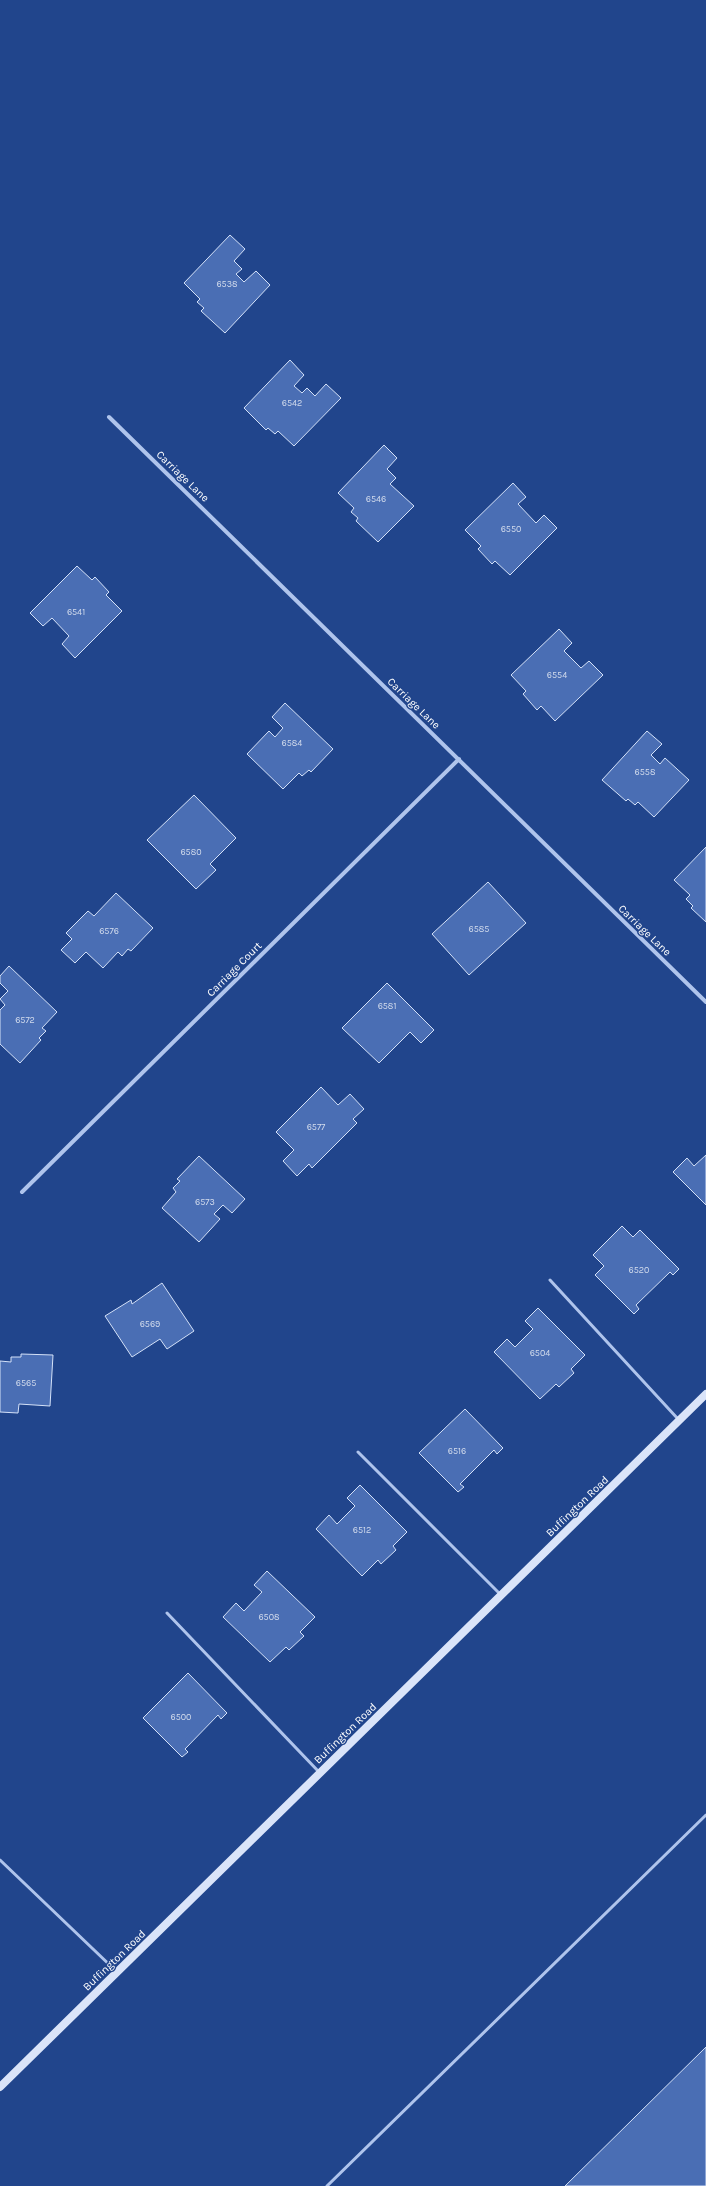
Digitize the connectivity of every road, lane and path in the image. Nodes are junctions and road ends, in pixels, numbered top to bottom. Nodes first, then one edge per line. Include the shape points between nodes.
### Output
1 (109, 417) dead end
2 (459, 759) junction
3 (706, 1002) edge
4 (22, 1192) dead end
5 (550, 1280) dead end
6 (706, 1394) edge
7 (679, 1421) junction
8 (358, 1452) dead end
9 (501, 1596) junction
10 (167, 1613) dead end
11 (320, 1773) junction
12 (706, 1815) edge
13 (0, 1860) edge
14 (118, 1972) junction
15 (0, 2087) edge
16 (327, 2186) edge

1 - 2 street, Carriage Lane
2 - 3 street, Carriage Lane
2 - 4 street, Carriage Court
5 - 7 lane
6 - 7 street, Buffington Road
7 - 9 street, Buffington Road
8 - 9 lane
9 - 11 street, Buffington Road
10 - 11 lane
11 - 14 street, Buffington Road
12 - 16 lane
13 - 14 lane
14 - 15 street, Buffington Road

